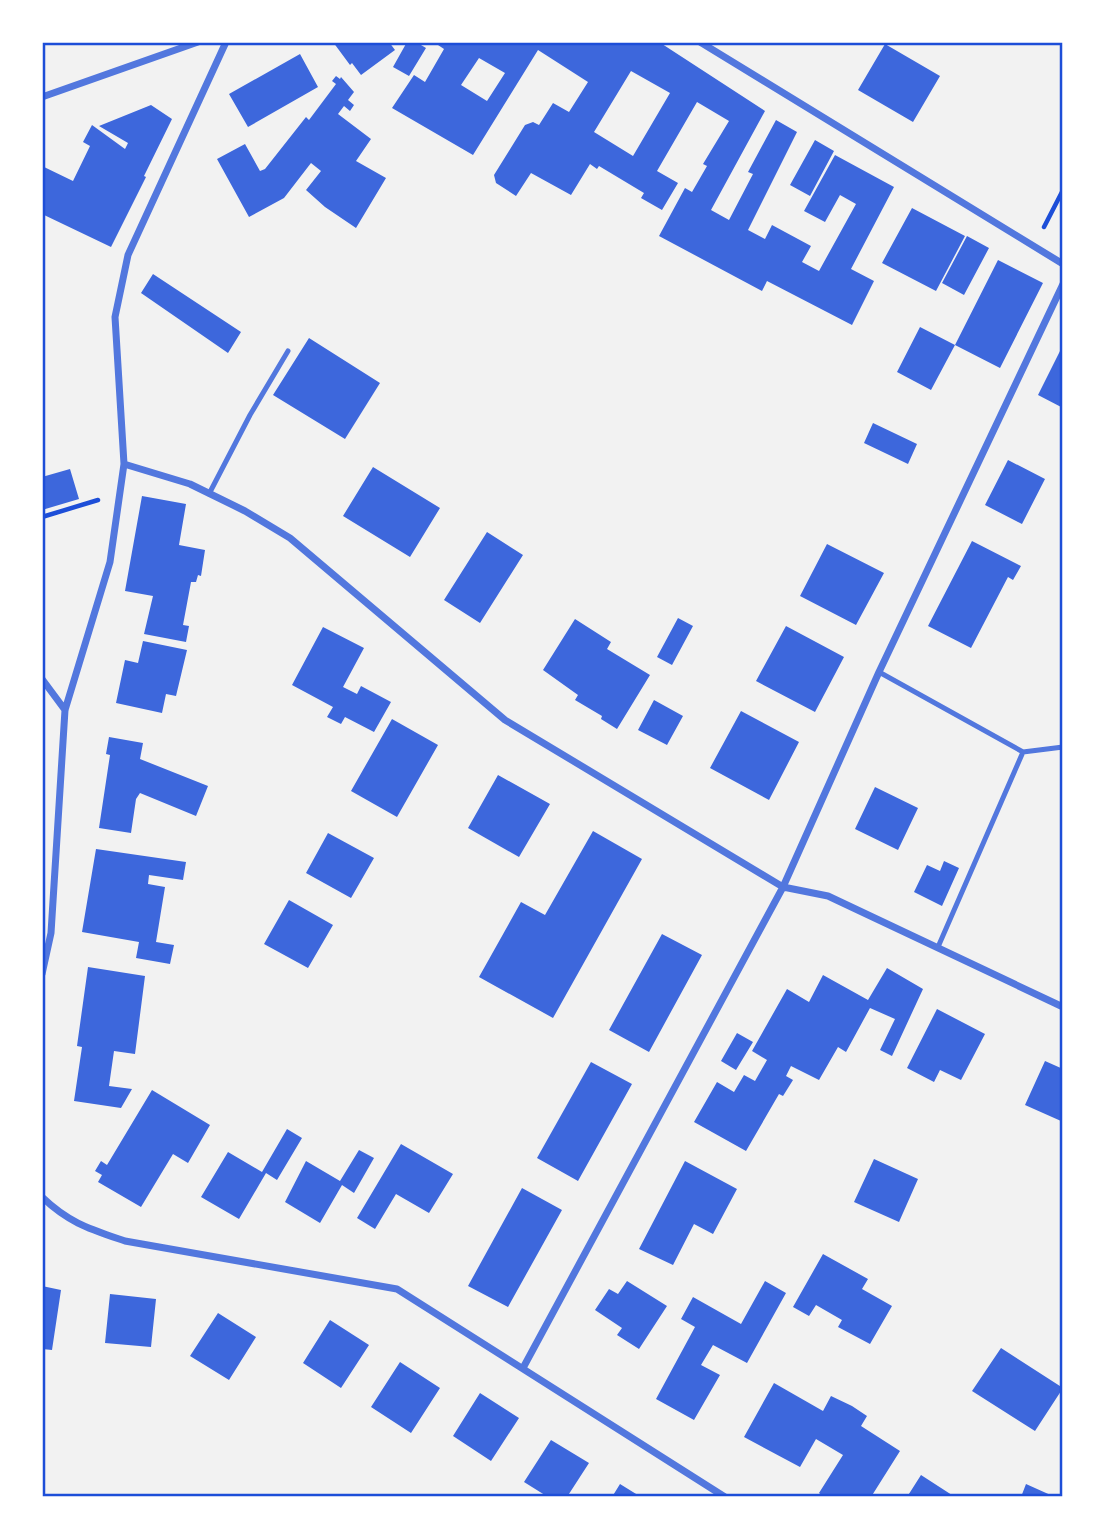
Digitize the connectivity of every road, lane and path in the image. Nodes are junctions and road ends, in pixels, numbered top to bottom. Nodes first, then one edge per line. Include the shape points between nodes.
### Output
1 (198, 42) edge
2 (226, 42) edge
3 (700, 42) edge
4 (42, 97) edge
5 (1063, 190) edge
6 (1034, 246) junction
7 (1063, 264) edge
8 (1063, 284) edge
9 (288, 351) dead end
10 (124, 464) junction
11 (120, 493) junction
12 (209, 494) junction
13 (42, 517) edge
14 (879, 672) junction
15 (42, 679) edge
16 (65, 710) junction
17 (1063, 747) edge
18 (1023, 752) junction
19 (783, 887) junction
20 (938, 947) junction
21 (42, 974) edge
22 (1063, 1007) edge
23 (42, 1196) edge
24 (523, 1368) junction
25 (725, 1497) edge

1 - 4 street
2 - 10 street via 128,255 115,317
3 - 6 street
5 - 6 path
6 - 7 street
8 - 14 street
9 - 12 lane
10 - 11 street
10 - 12 street
11 - 13 path
11 - 16 street via 110,562
12 - 19 street via 290,538 505,720
14 - 18 lane
14 - 19 street
15 - 16 street
16 - 21 street via 51,933
17 - 18 lane
18 - 20 lane
19 - 20 street via 828,896
19 - 24 street
20 - 22 street
23 - 24 street via 61,1215 125,1241 397,1289
24 - 25 street

